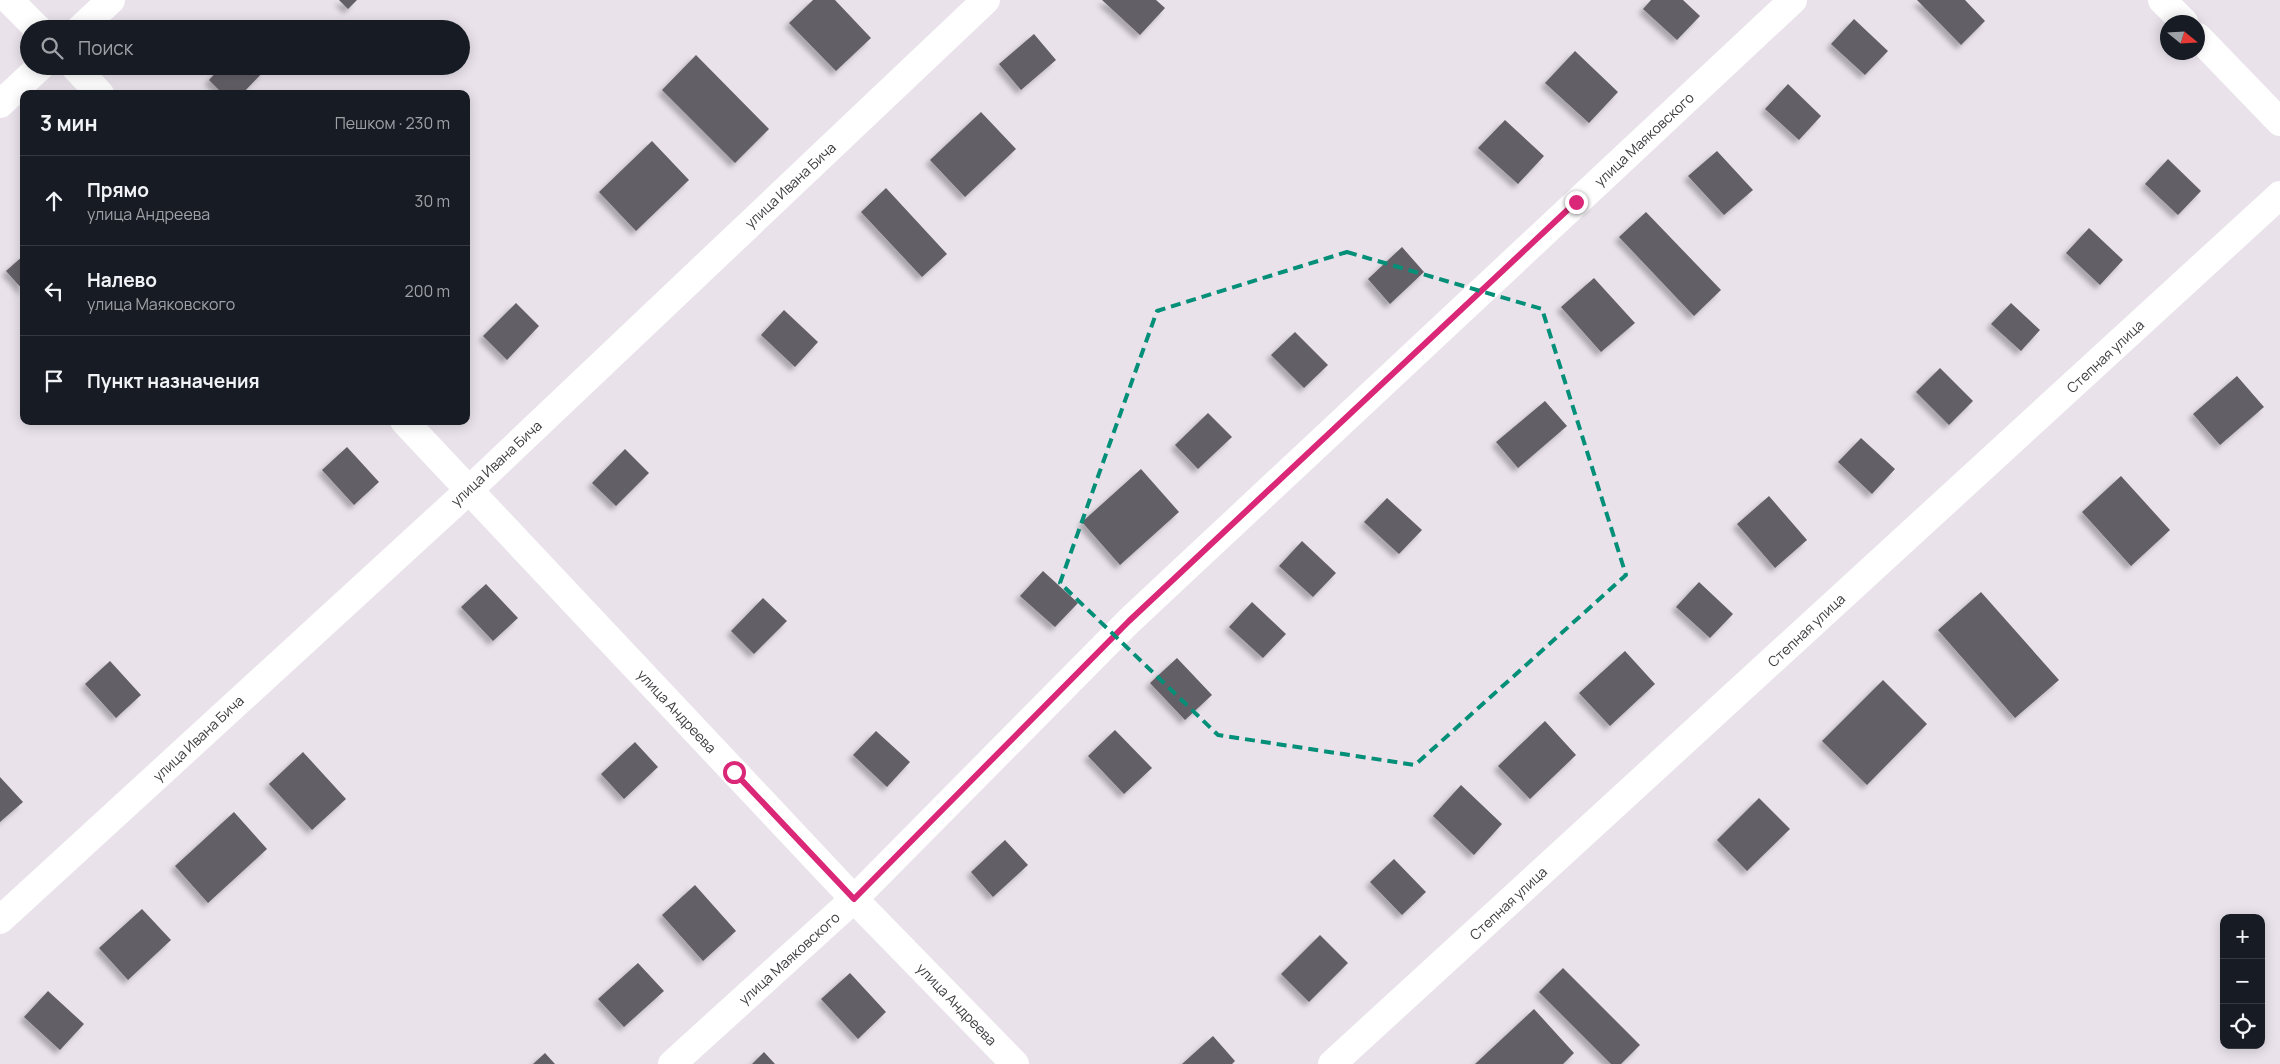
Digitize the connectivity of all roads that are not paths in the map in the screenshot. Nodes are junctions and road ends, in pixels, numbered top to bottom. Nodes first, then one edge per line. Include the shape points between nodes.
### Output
1 (9, 0) edge
2 (111, 0) edge
3 (986, 0) edge
4 (1792, 0) edge
5 (2162, 0) edge
6 (2177, 15) edge
7 (29, 20) edge
8 (90, 20) edge
9 (2205, 44) edge
10 (31, 75) edge
11 (82, 75) edge
12 (96, 90) edge
13 (0, 104) edge
14 (2280, 122) edge
15 (2280, 195) edge
16 (408, 425) edge
17 (468, 490) junction
18 (854, 899) junction
19 (0, 920) edge
20 (672, 1064) edge
21 (1015, 1064) edge
22 (1332, 1064) edge

1 - 7 street
2 - 8 street
3 - 17 street, улица Ивана Бича
4 - 18 street, улица Маяковского via 1129,621
5 - 6 street
9 - 14 street
10 - 13 street
11 - 12 street
15 - 22 street, Степная улица
16 - 17 street, улица Андреева
17 - 18 street, улица Андреева
17 - 19 street, улица Ивана Бича
18 - 20 street, улица Маяковского
18 - 21 street, улица Андреева

